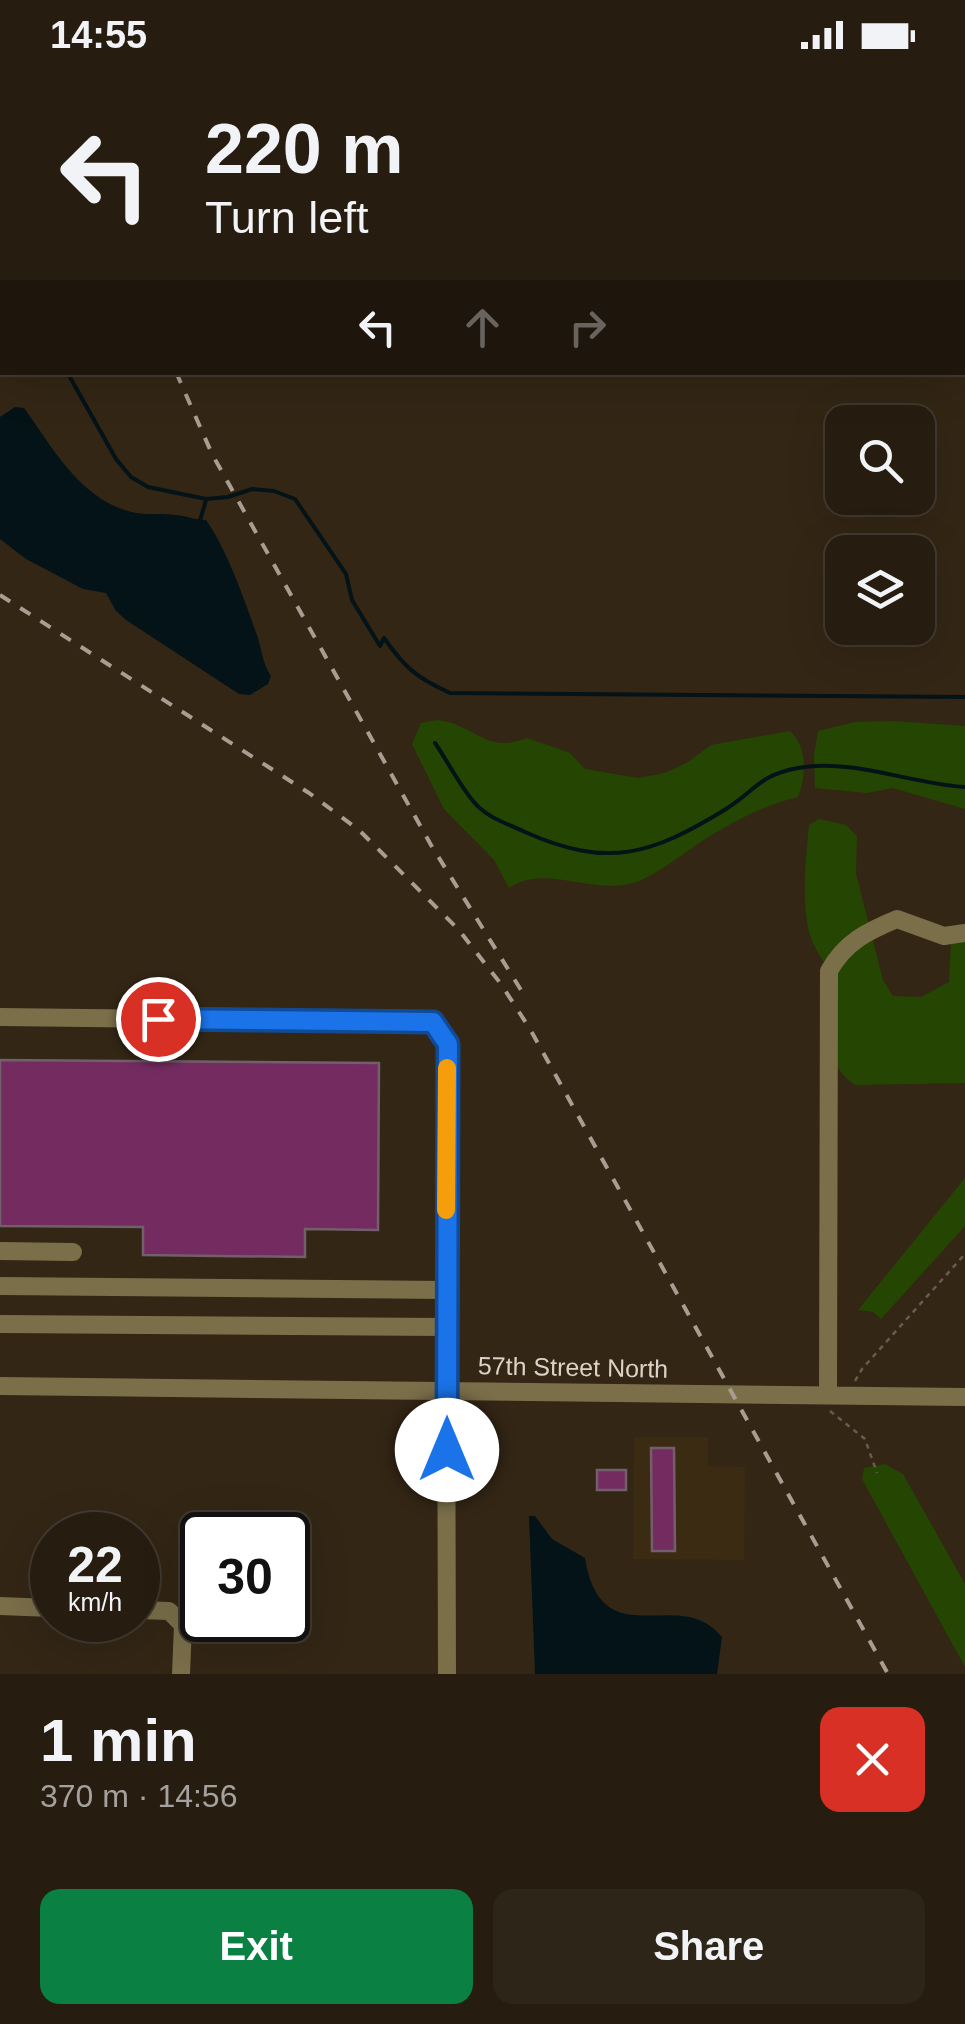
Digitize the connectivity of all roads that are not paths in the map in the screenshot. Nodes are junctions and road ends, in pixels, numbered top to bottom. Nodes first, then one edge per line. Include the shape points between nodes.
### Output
1 (965, 932) edge
2 (0, 1017) edge
3 (0, 1251) edge
4 (73, 1252) dead end
5 (0, 1286) edge
6 (446, 1290) junction
7 (0, 1324) edge
8 (446, 1327) junction
9 (0, 1386) edge
10 (447, 1391) junction
11 (837, 1395) junction
12 (965, 1396) edge
13 (0, 1606) edge
14 (30, 1607) edge
15 (160, 1611) edge
16 (182, 1674) edge
17 (446, 1674) edge

1 - 11 street via 944,936 898,919 864,932 829,971
2 - 6 street via 433,1022 448,1044
3 - 4 street
5 - 6 street
6 - 8 street
7 - 8 street
8 - 10 street
9 - 10 street, 57th Street North
10 - 11 street, 57th Street North
10 - 17 street
11 - 12 street, 57th Street North
13 - 14 street
15 - 16 street via 183,1625

